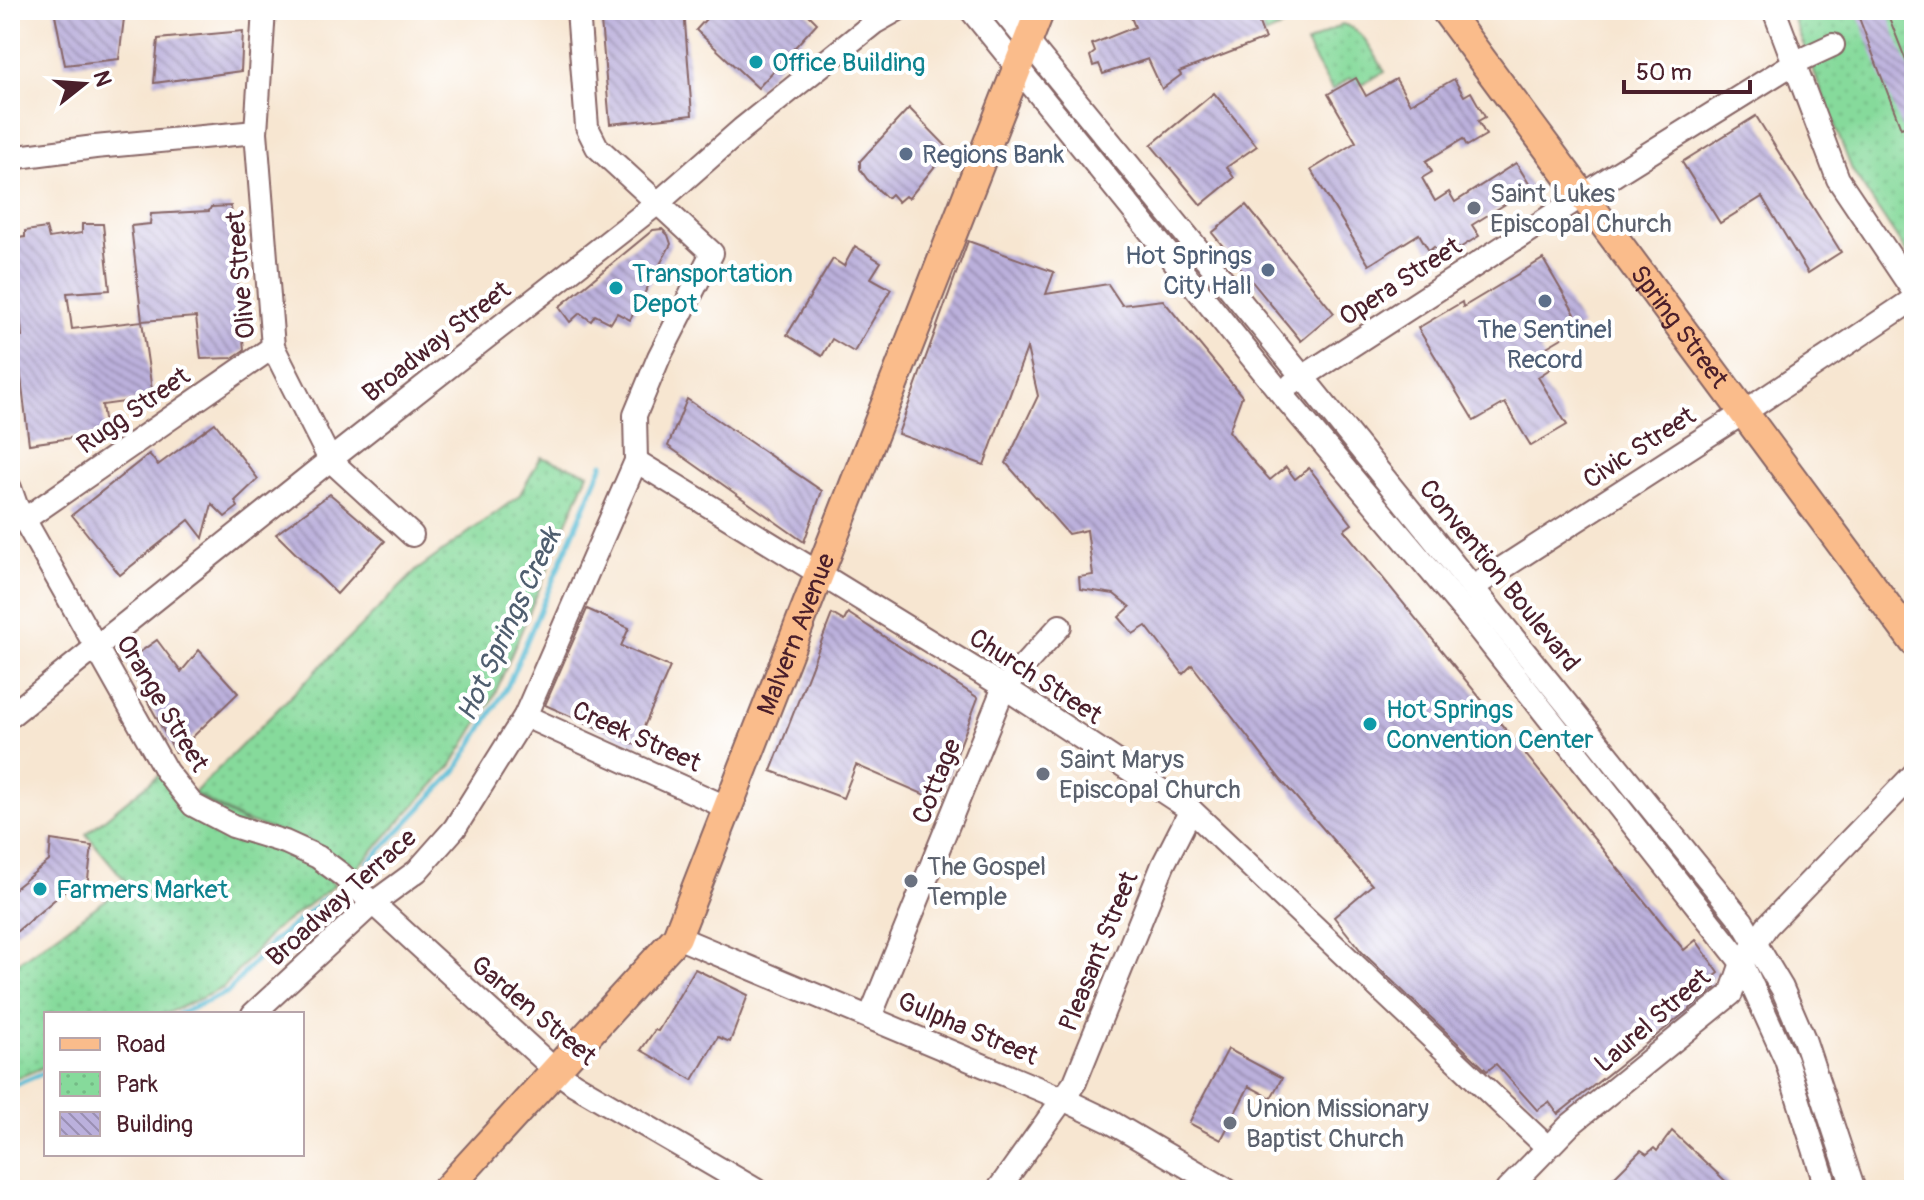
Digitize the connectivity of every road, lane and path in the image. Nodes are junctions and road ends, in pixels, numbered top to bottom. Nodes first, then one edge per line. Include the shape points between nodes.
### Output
1 (264, 10) edge
2 (578, 10) edge
3 (897, 10) edge
4 (971, 10) edge
5 (1002, 10) edge
6 (1040, 10) edge
7 (1445, 10) edge
8 (1774, 10) edge
9 (1026, 40) junction
10 (1833, 45) dead end
11 (1794, 63) junction
12 (1016, 69) junction
13 (256, 132) junction
14 (10, 158) edge
15 (1583, 195) junction
16 (659, 202) junction
17 (1914, 292) edge
18 (1914, 299) edge
19 (273, 347) junction
20 (1303, 377) junction
21 (1280, 392) junction
22 (1743, 413) junction
23 (330, 460) junction
24 (636, 461) junction
25 (15, 505) edge
26 (412, 535) dead end
27 (819, 574) junction
28 (1473, 587) junction
29 (1060, 626) dead end
30 (1914, 642) edge
31 (97, 647) junction
32 (1004, 687) junction
33 (10, 716) edge
34 (525, 716) junction
35 (1914, 774) edge
36 (726, 807) junction
37 (1191, 810) junction
38 (372, 904) junction
39 (677, 937) junction
40 (1755, 942) junction
41 (1742, 963) junction
42 (255, 1012) edge
43 (870, 1017) junction
44 (555, 1070) junction
45 (1063, 1099) junction
46 (1547, 1147) junction
47 (1914, 1183) edge
48 (446, 1190) edge
49 (756, 1190) edge
50 (998, 1190) edge
51 (1227, 1190) edge
52 (1507, 1190) edge
53 (1827, 1190) edge
54 (1854, 1190) edge
55 (1908, 1190) edge

1 - 13 street, Olive Street
2 - 16 street via 587,127 597,147
3 - 16 street, Broadway Street via 742,129
4 - 12 street
5 - 9 street
6 - 9 main road, Malvern Avenue
7 - 15 main road, Spring Street
8 - 11 street
9 - 12 main road, Malvern Avenue
9 - 20 street, Convention Boulevard
10 - 11 street, Opera Street
11 - 15 street, Opera Street
11 - 17 street via 1838,179
12 - 21 street, Convention Boulevard
12 - 27 main road, Malvern Avenue
13 - 14 street
13 - 19 street, Olive Street
15 - 20 street, Opera Street
15 - 22 main road, Spring Street
16 - 23 street, Broadway Street
16 - 24 street, Broadway Terrace via 712,253 635,415
18 - 22 street, Civic Street
19 - 23 street, Olive Street
19 - 25 street, Rugg Street
20 - 21 street, Opera Street
20 - 28 street, Convention Boulevard
21 - 41 street, Convention Boulevard via 1466,613
22 - 28 street, Civic Street
22 - 30 main road, Spring Street
23 - 26 street, Olive Street
23 - 31 street, Broadway Street
24 - 27 street, Church Street
24 - 34 street, Broadway Terrace
25 - 31 street, Orange Street
27 - 32 street, Church Street
27 - 36 main road, Malvern Avenue
28 - 40 street, Convention Boulevard
29 - 32 street, Cottage
31 - 33 street, Broadway Street
31 - 38 street, Orange Street via 166,771 193,805 233,826 318,857
32 - 37 street, Church Street
32 - 43 street, Cottage
34 - 36 street, Creek Street
34 - 38 street, Broadway Terrace via 455,828 417,871
35 - 40 street, Laurel Street
36 - 39 main road, Malvern Avenue
37 - 45 street, Pleasant Street via 1163,865 1075,1082
37 - 46 street, Church Street
38 - 42 street, Broadway Terrace
38 - 44 street, Garden Street
39 - 43 street, Gulpha Street
39 - 44 main road, Malvern Avenue
40 - 41 street, Laurel Street
40 - 54 street, Convention Boulevard via 1804,1039
41 - 46 street, Laurel Street via 1731,994
41 - 53 street, Convention Boulevard via 1786,1060
43 - 45 street, Gulpha Street
44 - 48 main road, Malvern Avenue
44 - 49 street, Garden Street
45 - 50 street, Pleasant Street
45 - 51 street, Gulpha Street
46 - 52 street, Laurel Street
47 - 55 street

